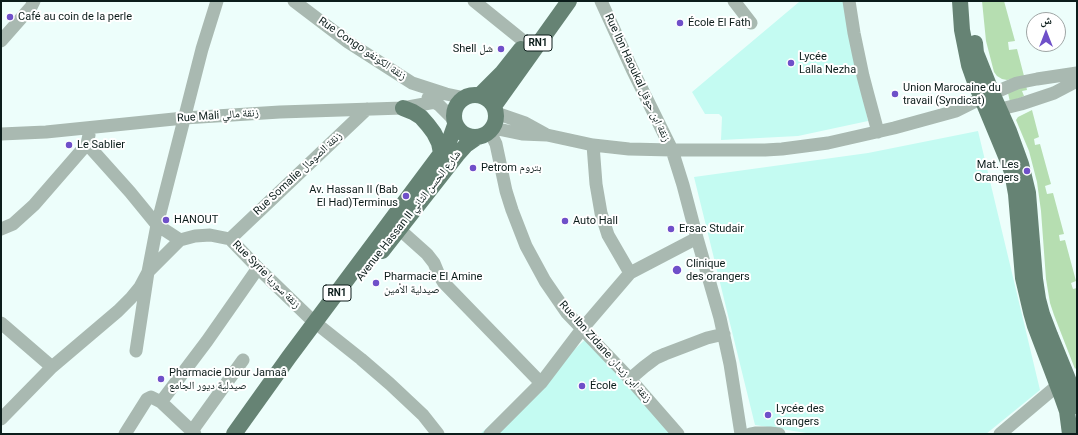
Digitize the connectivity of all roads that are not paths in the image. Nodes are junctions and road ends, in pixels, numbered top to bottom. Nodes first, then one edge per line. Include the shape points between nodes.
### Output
1 (34, 1) edge
2 (217, 1) edge
3 (294, 1) edge
4 (474, 1) edge
5 (556, 1) edge
6 (569, 1) edge
7 (734, 1) edge
8 (849, 1) edge
9 (960, 1) edge
10 (971, 1) edge
11 (601, 3) edge
12 (751, 23) dead end
13 (1, 41) edge
14 (526, 42) junction
15 (1077, 73) edge
16 (1077, 81) edge
17 (412, 82) junction
18 (472, 96) junction
19 (435, 102) junction
20 (990, 102) junction
21 (403, 108) junction
22 (367, 109) junction
23 (184, 118) junction
24 (455, 122) junction
25 (490, 123) junction
26 (90, 128) junction
27 (878, 132) junction
28 (1, 134) edge
29 (87, 144) junction
30 (593, 145) junction
31 (672, 150) junction
32 (441, 153) junction
33 (157, 225) junction
34 (1, 229) edge
35 (398, 229) junction
36 (697, 238) junction
37 (230, 239) junction
38 (180, 240) junction
39 (258, 268) junction
40 (148, 272) junction
41 (630, 273) junction
42 (1, 323) edge
43 (318, 325) junction
44 (582, 329) junction
45 (724, 334) junction
46 (136, 351) dead end
47 (243, 360) dead end
48 (52, 367) junction
49 (630, 379) junction
50 (541, 383) junction
51 (1058, 385) junction
52 (161, 402) junction
53 (1077, 406) edge
54 (1, 419) edge
55 (194, 432) edge
56 (125, 434) edge
57 (234, 434) edge
58 (247, 434) edge
59 (438, 434) edge
60 (490, 434) edge
61 (678, 434) edge
62 (741, 434) edge
63 (750, 434) edge
64 (778, 434) edge
65 (1000, 434) edge
66 (1070, 434) edge

1 - 13 street
2 - 23 street
3 - 17 street, Rue Congo زنقة الكونغو via 348,42
4 - 14 street
5 - 14 main road, RN1
6 - 25 main road, Avenue Hassan II شارع الحسن الثاني / RN1
7 - 12 street
8 - 27 street via 854,33
9 - 20 main road via 962,30 971,71
10 - 20 main road via 976,53
11 - 31 street, Rue Ibn Haoukal زنقة ابن حوقل
14 - 18 main road, RN1 via 502,73
15 - 20 street via 1008,86
16 - 20 street via 1054,93 1021,104
17 - 18 street, Rue Congo زنقة الكونغو via 446,94
17 - 19 street, Rue Congo زنقة الكونغو
18 - 24 main road, RN1 via 457,105
18 - 25 main road via 488,99
19 - 21 street, Rue Mali زنقة مالي
19 - 24 street, Rue Congo زنقة الكونغو
20 - 27 street
20 - 51 main road via 1012,172 1027,296 1035,326
20 - 53 main road via 1017,149 1030,212 1038,299
21 - 22 street, Rue Mali زنقة مالي
21 - 32 main road via 413,112 428,125 434,133
22 - 23 street, Rue Mali زنقة مالي
22 - 37 street, Rue Somalie زنقة الصومال
23 - 26 street, Rue Mali زنقة مالي
23 - 33 street
24 - 25 main road via 466,136
24 - 32 main road, Avenue Hassan II شارع الحسن الثاني / RN1 via 450,138
25 - 30 street via 522,134 547,135
25 - 35 main road, Avenue Hassan II شارع الحسن الثاني / RN1 via 457,155
25 - 44 street, Rue Ibn Zidane زنقة ابن زيدان via 506,191 526,246 556,297
26 - 28 street, Rue Mali زنقة مالي
26 - 29 street
27 - 31 street via 828,143 782,149
29 - 33 street
29 - 34 street via 34,205 13,224
30 - 31 street
30 - 41 street via 601,214 608,235
31 - 36 street, Rue Ibn Haoukal زنقة ابن حوقل
32 - 43 main road, Avenue Hassan II شارع الحسن الثاني / RN1
33 - 38 street
33 - 40 street
35 - 43 main road, Avenue Hassan II شارع الحسن الثاني / RN1
35 - 50 street via 427,254 444,283
36 - 41 street
36 - 45 street, Rue Ibn Haoukal زنقة ابن حوقل
37 - 38 street, Rue Syrie زنقة سوريا via 210,235
37 - 39 street, Rue Syrie زنقة سوريا
38 - 40 street
39 - 43 street, Rue Syrie زنقة سوريا
39 - 52 street
40 - 46 street
40 - 48 street via 118,312
41 - 44 street
42 - 48 street
43 - 57 main road, Avenue Hassan II شارع الحسن الثاني / RN1
43 - 58 main road, Avenue Hassan II شارع الحسن الثاني / RN1
43 - 59 street, Rue Syrie زنقة سوريا via 390,384 423,415
44 - 49 street, Rue Ibn Zidane زنقة ابن زيدان
44 - 50 street
45 - 49 street via 656,358
45 - 62 street, Rue Ibn Haoukal زنقة ابن حوقل
47 - 55 street
48 - 54 street
49 - 61 street, Rue Ibn Zidane زنقة ابن زيدان
50 - 60 street
51 - 65 street
51 - 66 main road
52 - 55 street
52 - 56 street via 148,398
63 - 64 street

